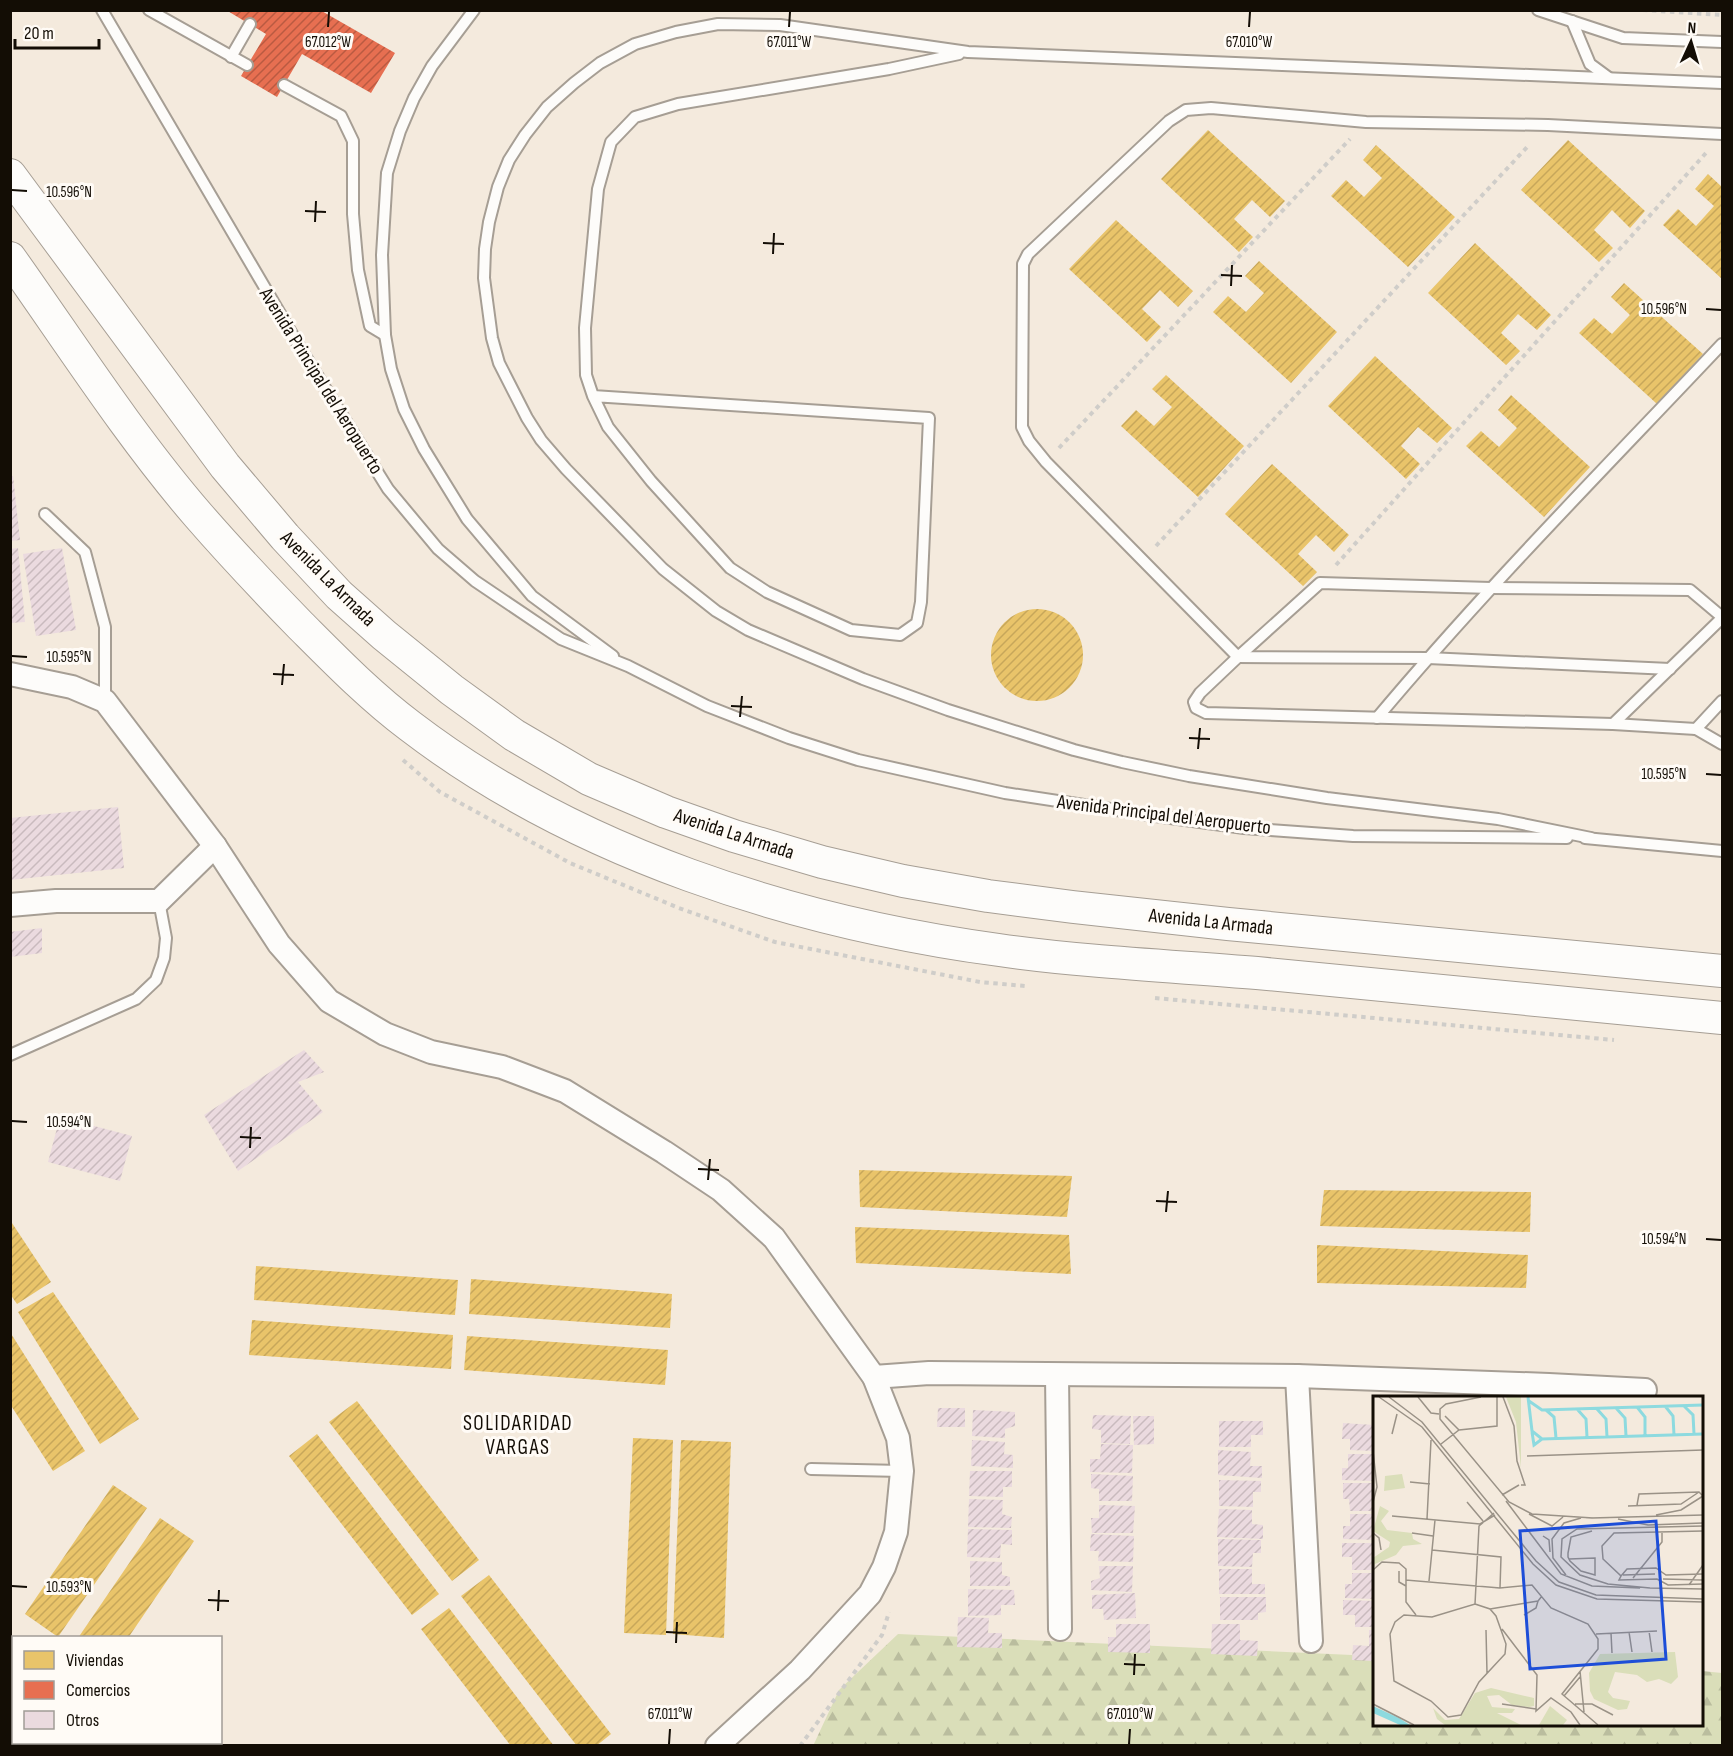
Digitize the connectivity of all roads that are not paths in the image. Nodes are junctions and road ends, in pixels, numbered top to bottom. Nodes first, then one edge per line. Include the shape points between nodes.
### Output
1 (102, 10) edge
2 (149, 10) edge
3 (474, 10) edge
4 (1538, 10) edge
5 (1572, 21) junction
6 (250, 24) dead end
7 (1722, 42) edge
8 (968, 52) junction
9 (231, 57) junction
10 (248, 65) dead end
11 (1610, 79) junction
12 (1722, 83) edge
13 (284, 85) dead end
14 (1722, 135) edge
15 (10, 175) edge
16 (10, 258) edge
17 (385, 335) junction
18 (1722, 344) edge
19 (593, 396) junction
20 (45, 514) dead end
21 (1491, 588) junction
22 (1722, 617) edge
23 (1238, 657) junction
24 (1428, 658) junction
25 (628, 666) junction
26 (1670, 669) junction
27 (10, 674) edge
28 (105, 701) junction
29 (1722, 701) edge
30 (1377, 718) junction
31 (1613, 724) junction
32 (1696, 729) junction
33 (1722, 744) edge
34 (1591, 838) junction
35 (215, 846) junction
36 (1722, 851) edge
37 (159, 901) junction
38 (10, 905) edge
39 (1722, 971) edge
40 (1722, 1018) edge
41 (10, 1055) edge
42 (1057, 1375) junction
43 (1297, 1376) junction
44 (874, 1377) junction
45 (1645, 1390) dead end
46 (1549, 1391) edge
47 (811, 1469) dead end
48 (902, 1471) junction
49 (1060, 1629) dead end
50 (1311, 1641) dead end
51 (717, 1746) edge

1 - 25 lane, Avenida Principal del Aeropuerto via 302,351 388,489 438,549 475,581 561,639
2 - 9 lane
3 - 17 lane, Avenida Principal del Aeropuerto via 432,66 414,98 387,173 382,255
4 - 5 lane
5 - 7 lane via 1623,38
5 - 11 lane via 1590,64
6 - 9 lane
8 - 11 lane
8 - 19 lane via 678,104 635,117 611,142 598,189 585,328 586,375
8 - 34 lane via 780,25 718,24 635,44 600,63 546,107 509,160 498,188 489,222 484,278 499,363 541,440 663,569 716,611 748,630 863,679 990,724 1122,762 1327,798 1498,819
9 - 10 lane
11 - 12 lane
13 - 17 lane via 340,117 353,141 358,270 370,326
14 - 23 lane via 1548,125 1366,122 1211,108 1186,110 1169,121 1028,254 1022,276 1022,428 1046,462
15 - 39 main road, Avenida La Armada via 225,466 339,595 452,690 514,735 589,779 745,840 822,862 988,896 1228,924
16 - 40 main road via 133,432 196,513 339,664 408,725 475,772 604,840 773,904 926,939 1078,959
17 - 25 lane, Avenida Principal del Aeropuerto via 404,409 467,519 532,596
18 - 21 lane
19 - 19 lane via 929,418 917,623 900,635 851,630 767,592 730,568 651,481 608,427
20 - 28 lane via 85,552 105,627
21 - 22 lane via 1690,590
21 - 23 lane via 1320,583
21 - 24 lane
22 - 26 lane
23 - 24 lane
23 - 30 lane via 1200,693 1194,702 1196,708 1206,713
24 - 26 lane
24 - 30 lane
25 - 34 lane, Avenida Principal del Aeropuerto via 707,705 789,738 858,760 1005,793 1244,828 1353,836
26 - 31 lane
27 - 28 street via 72,687
28 - 35 street
29 - 32 lane
30 - 31 lane
31 - 32 lane
32 - 33 lane
34 - 36 lane, Avenida Principal del Aeropuerto
35 - 37 street
35 - 44 street via 279,944 329,1001 384,1034 431,1052 502,1067 565,1091 721,1190 774,1238
37 - 38 street
37 - 41 lane via 166,938 156,980 136,999
42 - 43 street
42 - 44 street via 929,1373
42 - 49 street
43 - 46 street
43 - 50 street
44 - 48 street via 898,1438
45 - 46 street
47 - 48 lane
48 - 51 street via 896,1532 870,1594 800,1670

